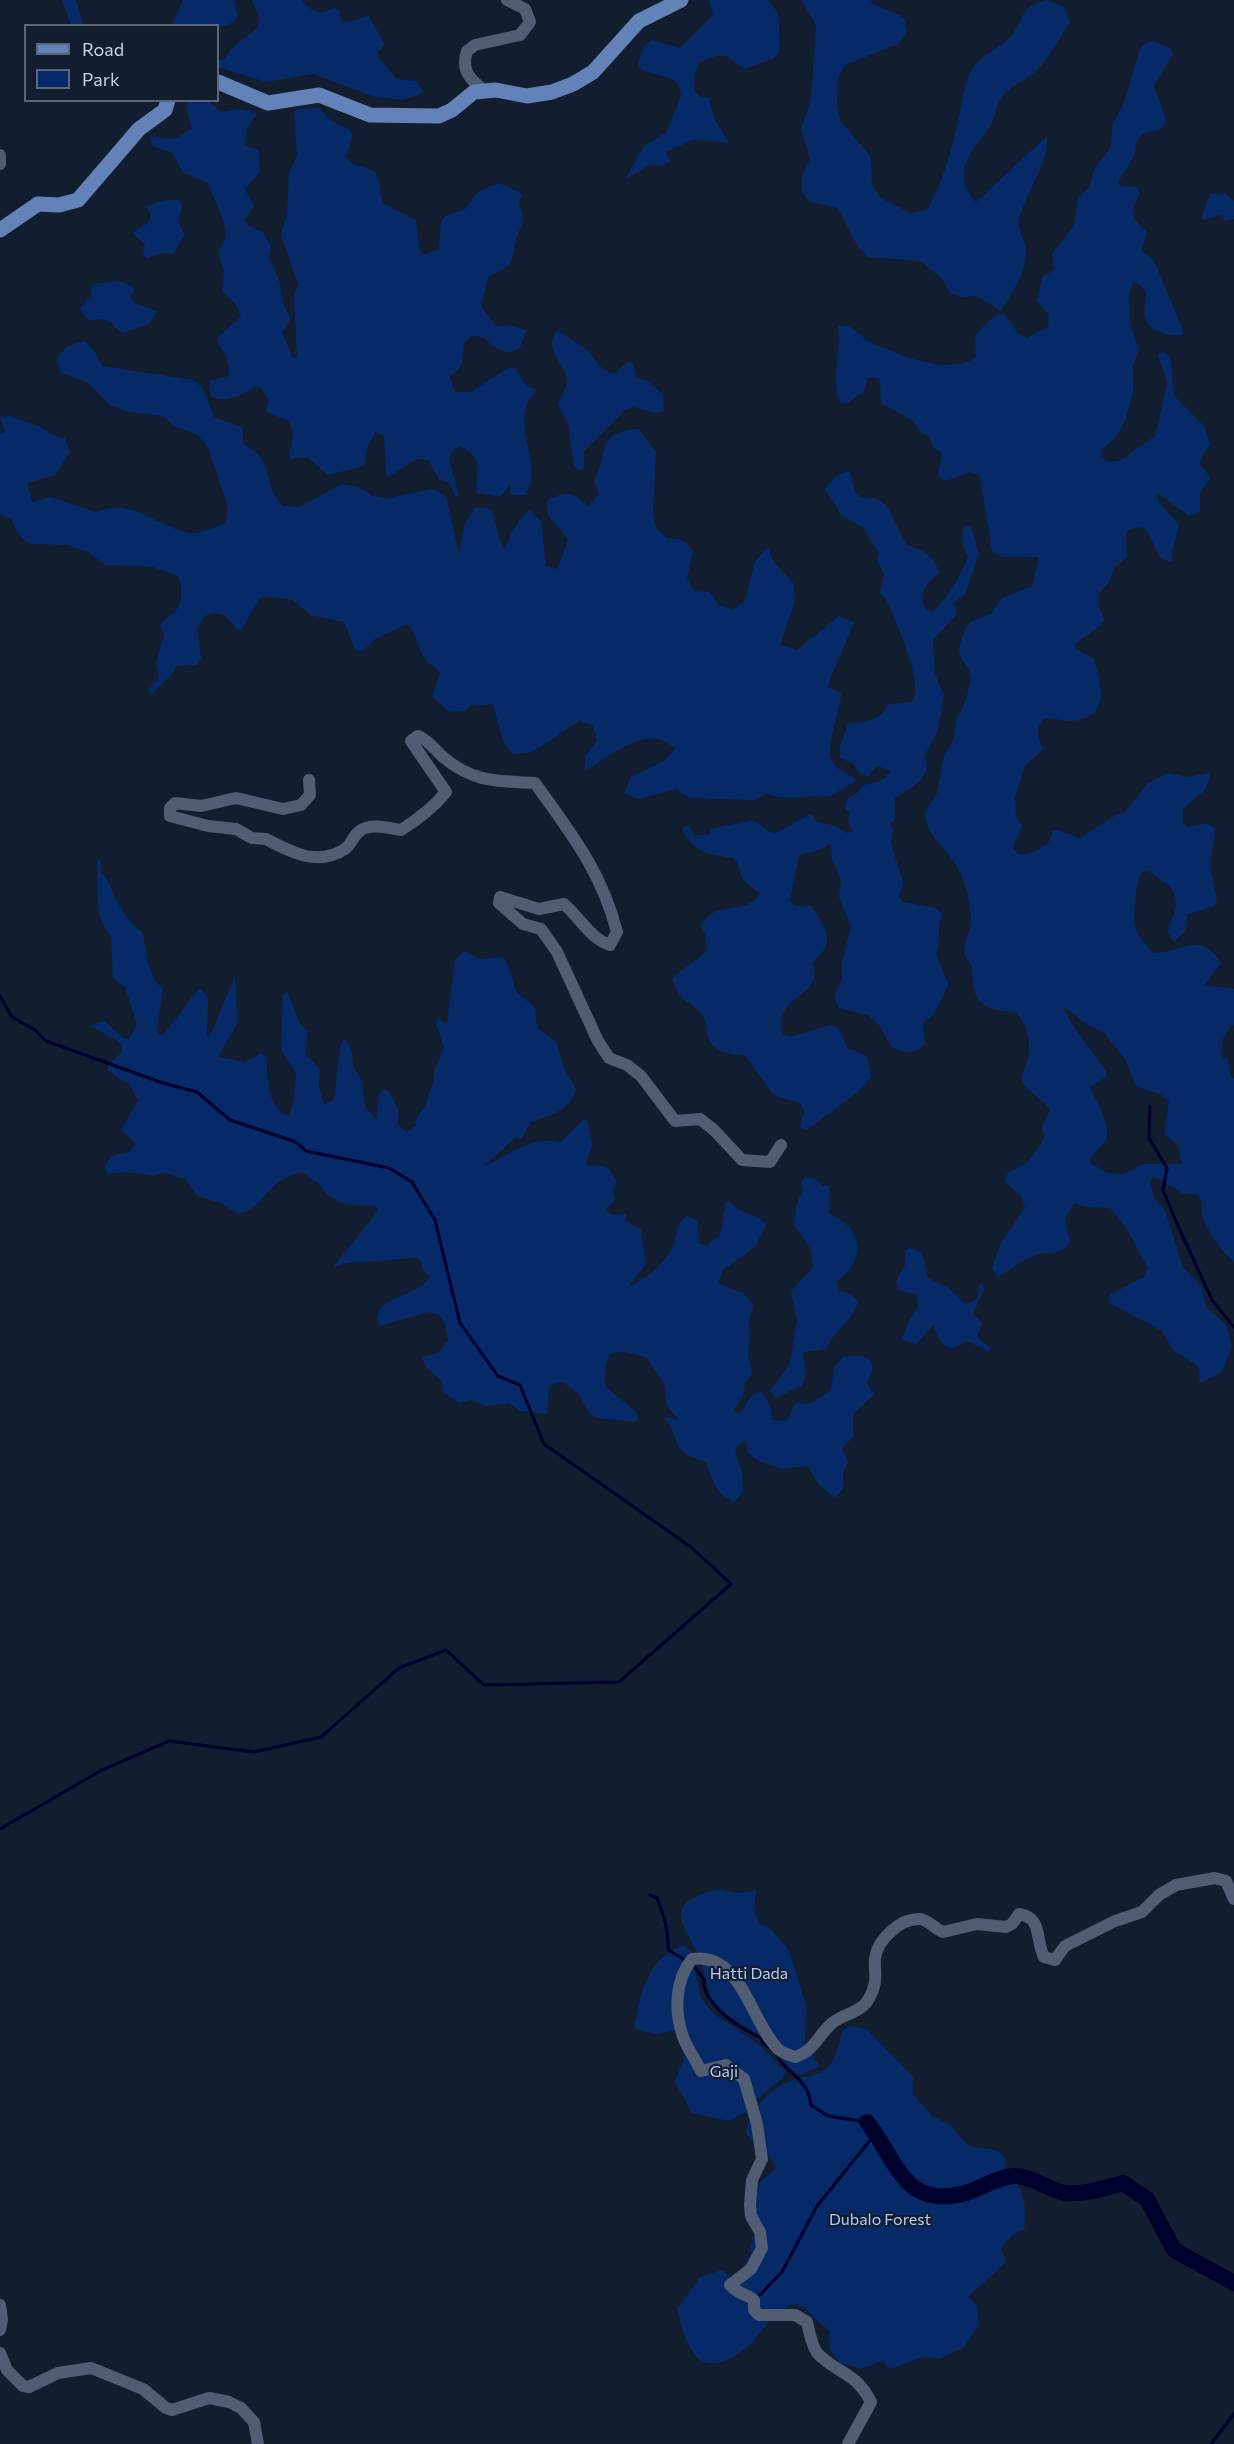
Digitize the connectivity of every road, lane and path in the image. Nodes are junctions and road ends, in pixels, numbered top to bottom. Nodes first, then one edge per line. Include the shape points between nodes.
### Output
1 (507, 0) edge
2 (681, 0) edge
3 (219, 82) edge
4 (484, 90) junction
5 (167, 102) edge
6 (0, 155) edge
7 (0, 164) edge
8 (0, 230) edge
9 (309, 780) dead end
10 (781, 1145) dead end
11 (1234, 1899) edge
12 (0, 2305) edge
13 (0, 2330) edge
14 (0, 2353) edge
15 (258, 2444) edge
16 (848, 2444) edge

1 - 4 street via 525,9 530,22 520,35 475,45 467,51 467,74
2 - 4 main road via 639,21 593,72 573,84 527,96
3 - 4 main road via 268,103 319,95 370,115 439,116 474,92
5 - 8 main road via 165,110 139,129 78,200 59,205 38,204
6 - 7 street
9 - 10 street via 310,795 301,805 283,809 236,798 201,806 176,803 170,808 170,816 236,829 244,836 266,839 281,849 311,858 336,853 360,830 376,826 401,830 434,807 446,792 411,741 418,736 443,757 482,780 535,783 594,869 610,904 617,932 610,945 596,940 564,904 539,909 500,897 499,903 523,924 541,929 557,952 597,1041 609,1058 641,1076 675,1121 700,1119 742,1160 770,1162
11 - 16 street via 1226,1881 1215,1878 1176,1885 1142,1912 1065,1946 1055,1960 1044,1957 1037,1925 1028,1916 1019,1914 1006,1926 977,1924 943,1932 922,1918 909,1920 891,1931 880,1946 875,1957 874,1986 864,2006 829,2025 816,2044 795,2057 778,2050 743,1990 724,1967 704,1957 692,1959 682,1971 677,1991 683,2037 701,2071 726,2065 744,2079 759,2133 762,2159 752,2180 750,2205 762,2248 751,2269 730,2285 738,2294 754,2300 754,2310 759,2315 795,2315 807,2322 817,2353 865,2390 871,2402
12 - 13 street
14 - 15 street via 8,2370 23,2386 29,2387 58,2373 91,2368 143,2389 172,2410 209,2398 229,2402 254,2422

